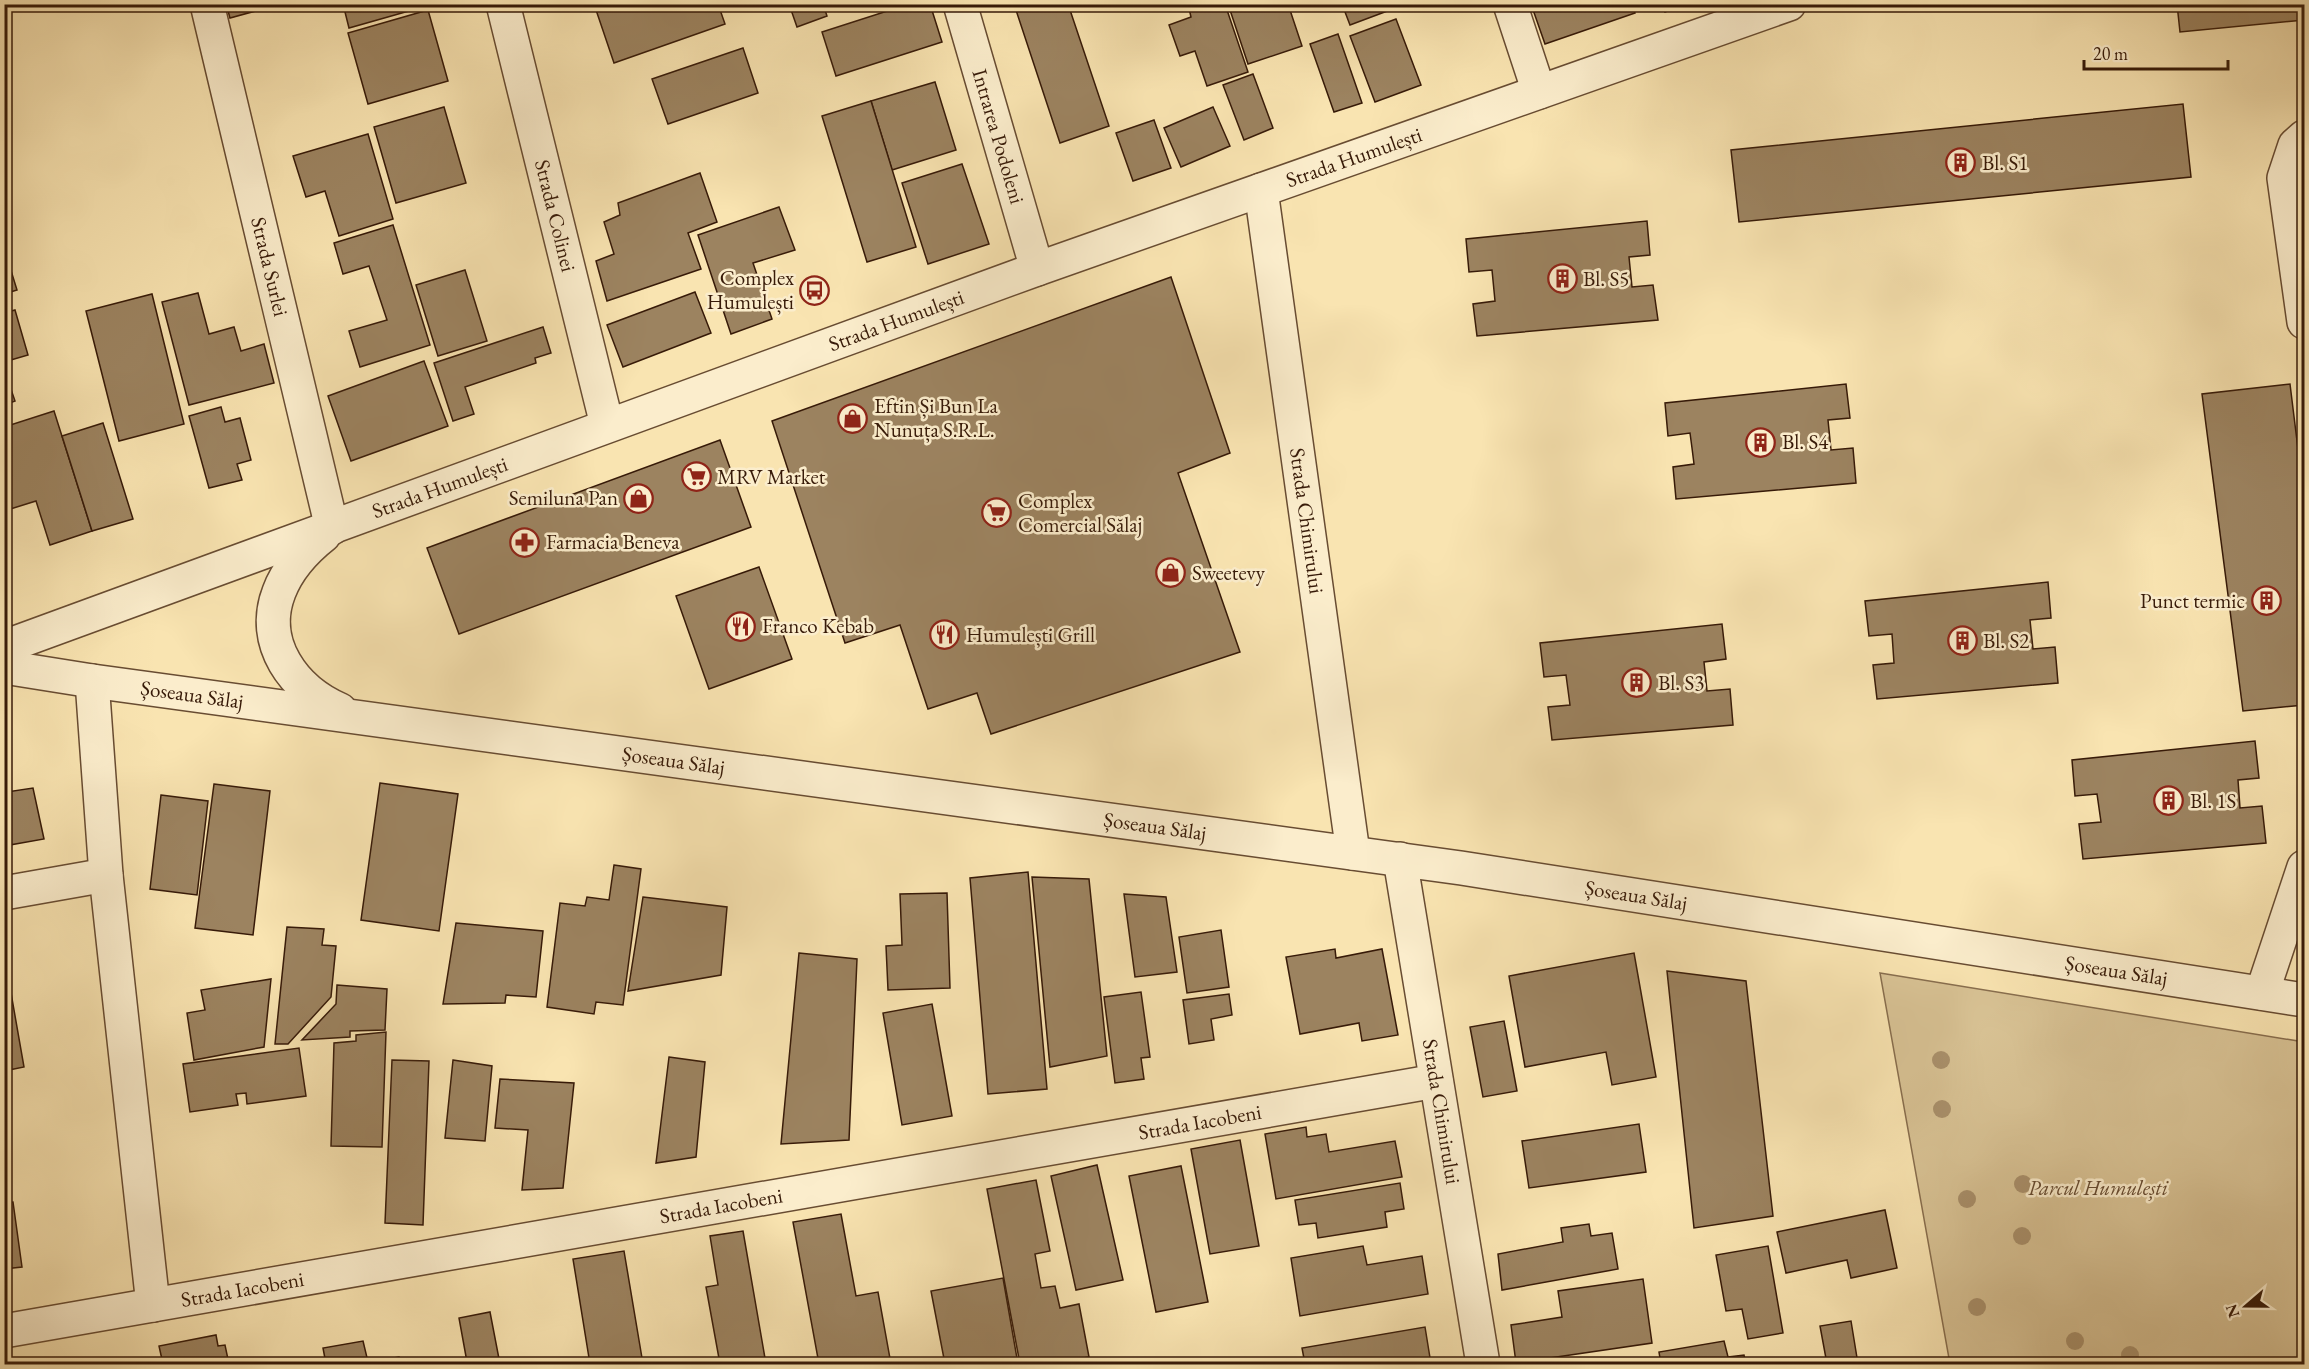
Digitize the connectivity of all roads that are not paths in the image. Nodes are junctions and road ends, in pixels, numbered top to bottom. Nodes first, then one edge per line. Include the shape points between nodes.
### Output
1 (207, 4) edge
2 (503, 4) edge
3 (960, 4) edge
4 (1510, 4) edge
5 (1789, 4) edge
6 (1539, 92) junction
7 (2304, 137) edge
8 (1261, 190) junction
9 (1037, 269) junction
10 (2304, 322) edge
11 (607, 425) junction
12 (332, 528) junction
13 (4, 647) edge
14 (4, 667) edge
15 (92, 681) junction
16 (357, 717) junction
17 (1353, 853) junction
18 (1400, 860) junction
19 (2304, 867) edge
20 (106, 875) junction
21 (4, 893) edge
22 (2262, 993) junction
23 (2304, 1000) edge
24 (1436, 1081) junction
25 (153, 1305) junction
26 (4, 1331) edge
27 (1483, 1365) edge

1 - 12 street, Strada Surlei
2 - 11 street, Strada Colinei
3 - 9 street, Intrarea Podoleni
4 - 6 street
5 - 6 street, Strada Humulești
6 - 8 street, Strada Humulești
7 - 10 street via 2295,145 2284,178
8 - 9 street, Strada Humulești
8 - 17 street, Strada Chimirului
9 - 11 street, Strada Humulești
11 - 12 street, Strada Humulești
12 - 13 street, Strada Humulești
12 - 16 street via 306,549 292,568 278,593 274,621 278,648 290,674 309,694
14 - 15 street, Șoseaua Sălaj
15 - 16 street, Șoseaua Sălaj
15 - 20 street
16 - 17 street, Șoseaua Sălaj
17 - 18 street, Șoseaua Sălaj
18 - 22 street, Șoseaua Sălaj
18 - 24 street, Strada Chimirului
19 - 22 street
20 - 21 street
20 - 25 street
22 - 23 street, Șoseaua Sălaj
24 - 25 street, Strada Iacobeni
24 - 27 street, Strada Chimirului
25 - 26 street, Strada Iacobeni

